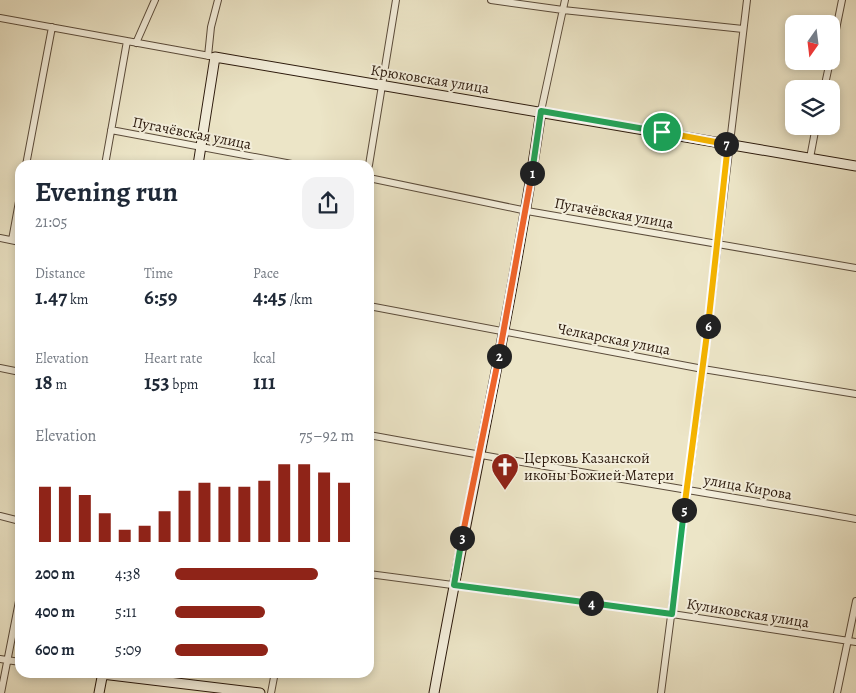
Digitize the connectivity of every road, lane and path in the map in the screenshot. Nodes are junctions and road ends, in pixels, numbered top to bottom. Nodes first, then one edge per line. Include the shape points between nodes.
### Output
1 (155, 0) edge
2 (218, 0) edge
3 (396, 0) edge
4 (491, 0) edge
5 (565, 0) edge
6 (746, 0) edge
7 (842, 0) edge
8 (563, 10) junction
9 (839, 15) edge
10 (0, 18) edge
11 (52, 27) junction
12 (743, 28) junction
13 (127, 41) junction
14 (136, 43) junction
15 (212, 57) junction
16 (381, 84) junction
17 (541, 111) junction
18 (112, 130) junction
19 (814, 135) edge
20 (728, 144) junction
21 (201, 148) junction
22 (810, 158) junction
23 (27, 160) edge
24 (105, 160) edge
25 (199, 160) edge
26 (269, 160) edge
27 (369, 160) edge
28 (856, 166) edge
29 (374, 179) edge
30 (527, 210) junction
31 (15, 224) edge
32 (0, 238) edge
33 (12, 240) junction
34 (15, 241) edge
35 (718, 245) junction
36 (856, 268) edge
37 (374, 307) edge
38 (504, 331) junction
39 (0, 368) edge
40 (703, 369) junction
41 (15, 371) edge
42 (856, 394) edge
43 (374, 436) edge
44 (479, 457) junction
45 (687, 489) junction
46 (0, 516) edge
47 (856, 519) edge
48 (15, 520) edge
49 (374, 575) edge
50 (454, 585) junction
51 (856, 601) edge
52 (672, 614) junction
53 (15, 615) edge
54 (853, 642) edge
55 (3, 660) edge
56 (101, 678) edge
57 (142, 678) edge
58 (274, 678) edge
59 (1, 693) edge
60 (99, 693) edge
61 (260, 693) edge
62 (271, 693) edge
63 (434, 693) edge
64 (661, 693) edge
65 (837, 693) edge

1 - 14 street
2 - 15 street via 211,27
3 - 16 street
4 - 8 street
5 - 8 street
6 - 12 street
7 - 9 street
8 - 12 street
8 - 17 street
10 - 11 street, Крюковская улица
11 - 13 street, Крюковская улица
11 - 23 street
12 - 20 street
13 - 14 street, Крюковская улица
13 - 18 street
14 - 15 street, Крюковская улица
15 - 16 street, Крюковская улица
15 - 21 street
16 - 17 street, Крюковская улица
16 - 27 street
17 - 20 street, Крюковская улица
17 - 30 street
18 - 21 street, Пугачёвская улица
18 - 24 street
19 - 22 street
20 - 22 street, Крюковская улица
20 - 35 street
21 - 25 street
21 - 26 street, Пугачёвская улица
22 - 28 street, Крюковская улица
29 - 30 street, Пугачёвская улица
30 - 35 street, Пугачёвская улица
30 - 38 street
31 - 33 street
32 - 33 street
33 - 34 street
35 - 36 street, Пугачёвская улица
35 - 40 street
37 - 38 street, Челкарская улица
38 - 40 street, Челкарская улица
38 - 44 street
39 - 41 street
40 - 42 street, Челкарская улица
40 - 45 street
43 - 44 street, улица Кирова
44 - 45 street, улица Кирова
44 - 50 street
45 - 47 street, улица Кирова
45 - 52 street
46 - 48 street
49 - 50 street, Куликовская улица
50 - 52 street, Куликовская улица
50 - 63 street
51 - 54 street
52 - 54 street, Куликовская улица
52 - 64 street
53 - 55 street
54 - 65 street
55 - 59 street
56 - 60 street
57 - 61 street
58 - 62 street

